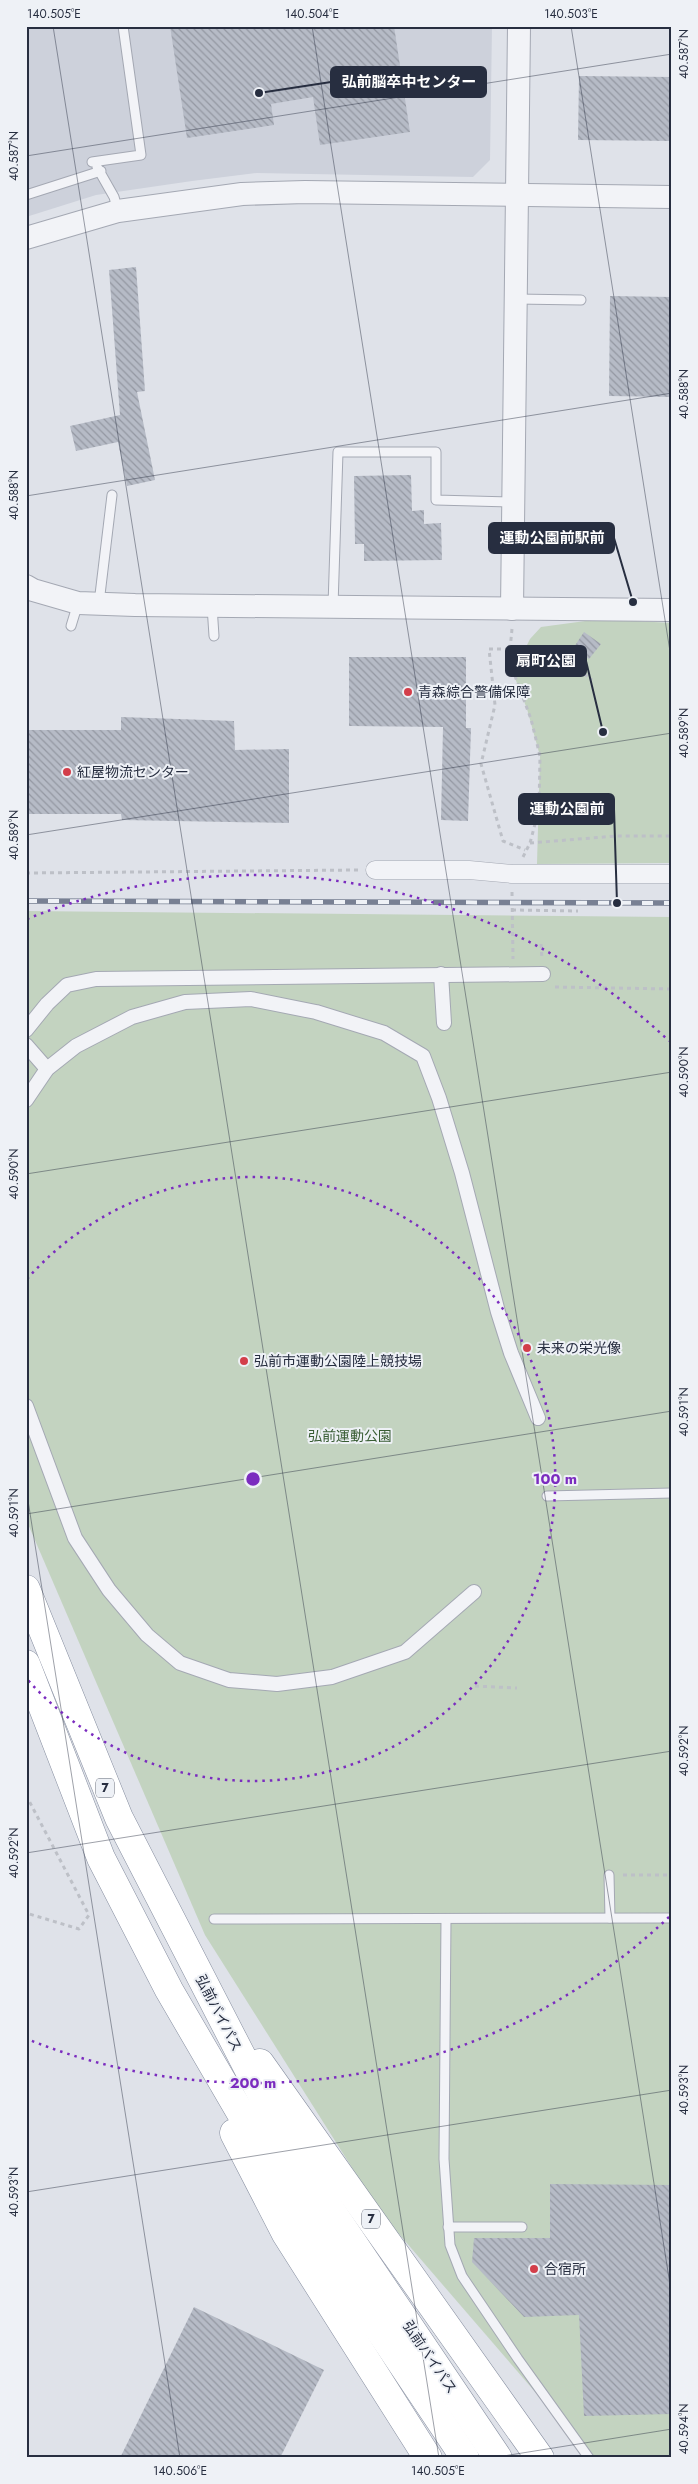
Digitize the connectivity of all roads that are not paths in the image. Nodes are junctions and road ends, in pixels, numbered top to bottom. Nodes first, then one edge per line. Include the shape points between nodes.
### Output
1 (123, 26) edge
2 (519, 26) edge
3 (101, 171) junction
4 (26, 195) edge
5 (517, 196) junction
6 (672, 197) edge
7 (118, 211) junction
8 (26, 238) edge
9 (516, 299) junction
10 (581, 300) dead end
11 (112, 495) dead end
12 (513, 502) junction
13 (26, 586) edge
14 (88, 603) junction
15 (212, 606) junction
16 (333, 607) junction
17 (512, 609) junction
18 (672, 610) edge
19 (71, 626) dead end
20 (214, 636) dead end
21 (375, 870) road end
22 (672, 874) edge
23 (441, 974) junction
24 (543, 974) dead end
25 (444, 1023) dead end
26 (26, 1030) edge
27 (26, 1045) edge
28 (47, 1069) junction
29 (26, 1100) edge
30 (26, 1406) edge
31 (538, 1418) dead end
32 (672, 1493) edge
33 (548, 1496) dead end
34 (26, 1589) edge
35 (474, 1592) dead end
36 (26, 1664) edge
37 (609, 1875) dead end
38 (610, 1918) junction
39 (672, 1918) edge
40 (214, 1919) dead end
41 (446, 1919) junction
42 (202, 1980) junction
43 (170, 1990) junction
44 (448, 2227) junction
45 (522, 2227) dead end
46 (428, 2458) edge
47 (465, 2458) edge
48 (498, 2458) edge
49 (540, 2458) edge
50 (589, 2458) edge

1 - 3 lane via 141,155 92,162
2 - 5 street
3 - 4 lane
3 - 7 lane
5 - 6 street
5 - 7 street via 251,194
5 - 9 street
7 - 8 street
9 - 10 lane
9 - 12 street
11 - 14 lane
12 - 16 lane via 436,500 436,452 338,452
12 - 17 street
13 - 14 street
14 - 15 street
14 - 19 lane
15 - 16 street
15 - 20 lane
16 - 17 street
17 - 18 street
21 - 22 street via 469,870 512,879
23 - 24 street
23 - 25 street
23 - 26 street via 96,979 67,985
27 - 28 street
28 - 29 street
28 - 31 street via 76,1046 132,1017 185,1002 251,999 316,1012 384,1034 423,1056 462,1173 506,1337
30 - 35 street via 75,1538 109,1590 146,1635 180,1663 229,1680 277,1684 332,1677 405,1652
32 - 33 lane
34 - 42 highway, 弘前バイパス / 7 via 106,1791
36 - 43 highway, 弘前バイパス / 7 via 101,1858
37 - 38 lane
38 - 39 lane
38 - 41 lane
40 - 41 lane
41 - 44 lane via 444,2133
42 - 48 highway, 弘前バイパス / 7 via 289,2148
42 - 49 highway, 7
43 - 46 highway, 7 via 243,2152 286,2234
43 - 47 highway, 弘前バイパス / 7 via 262,2149
44 - 45 lane
44 - 50 lane via 450,2245 462,2276

